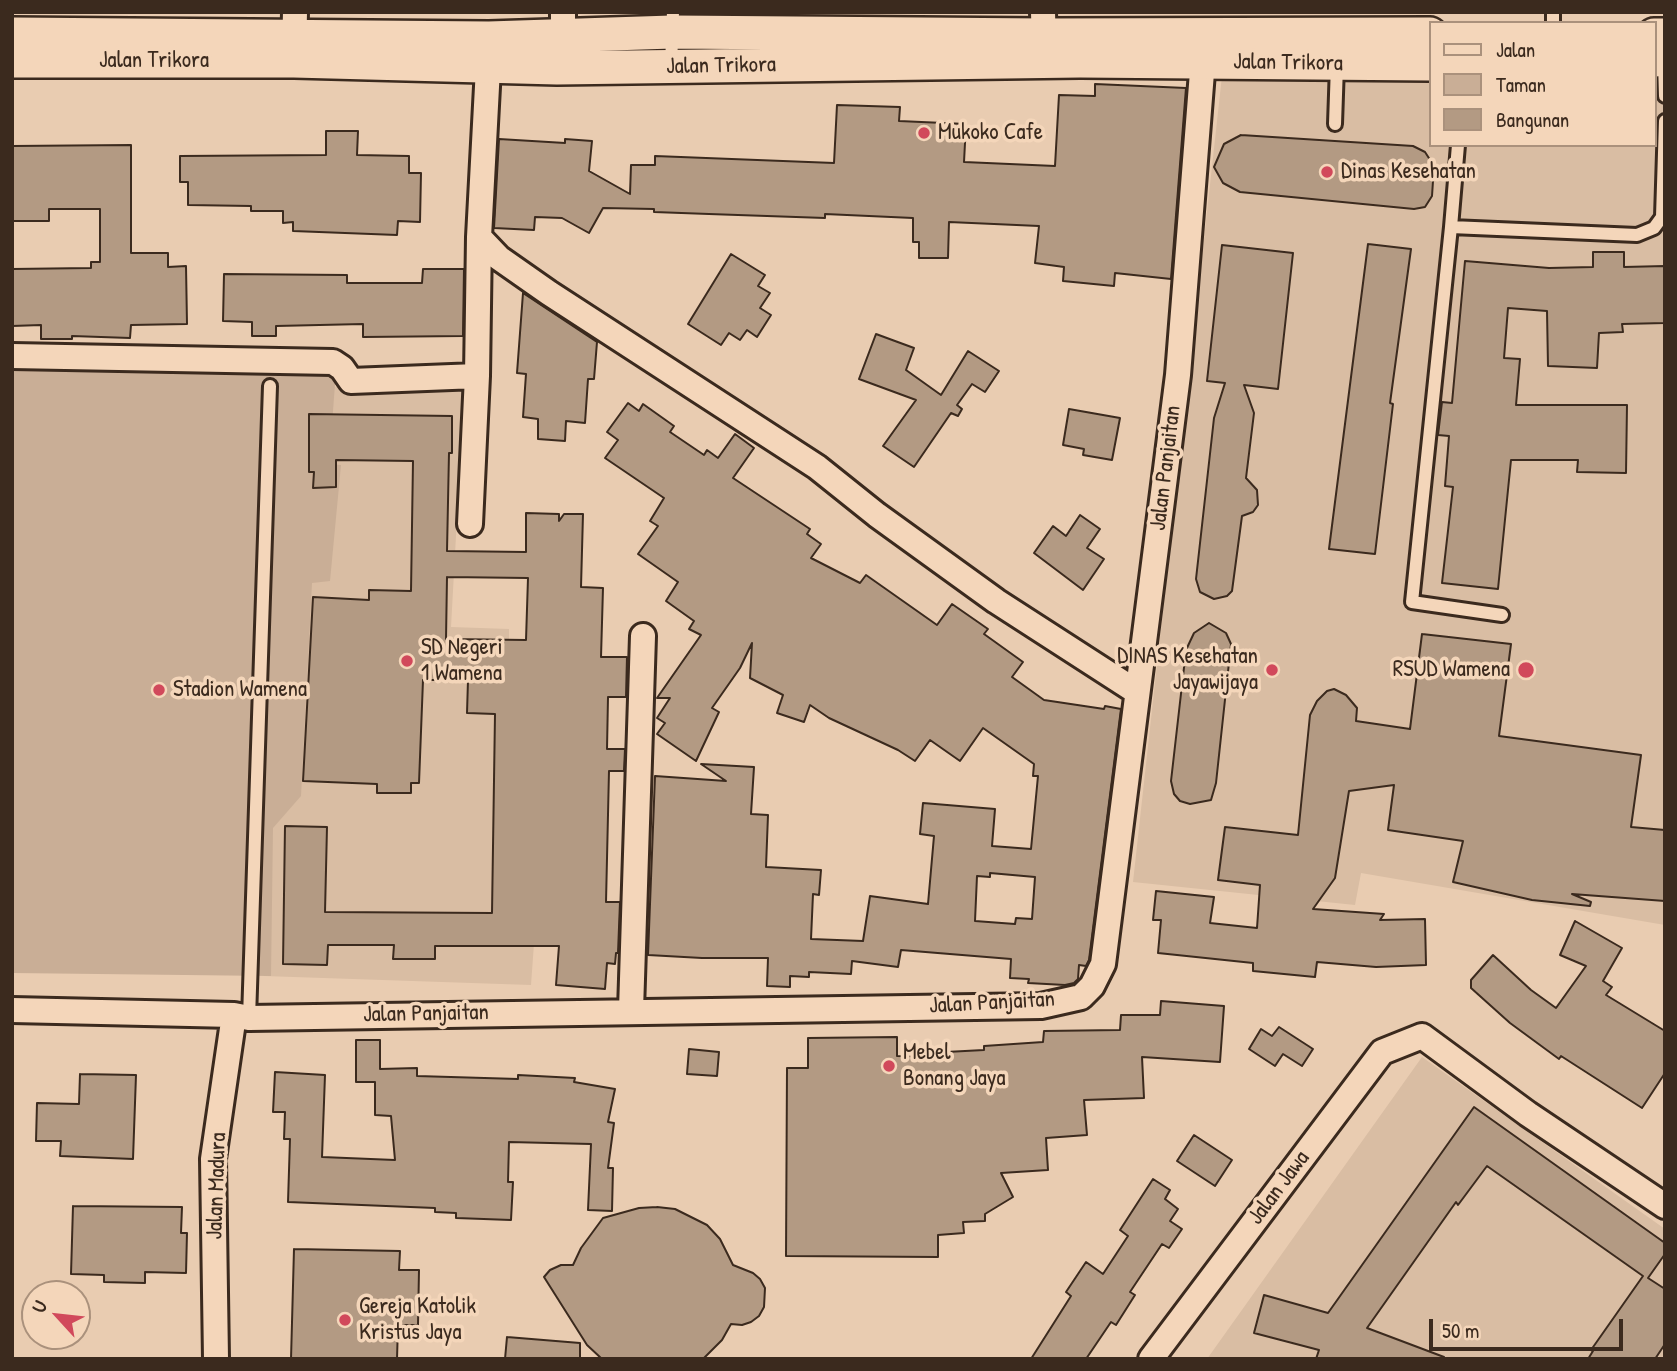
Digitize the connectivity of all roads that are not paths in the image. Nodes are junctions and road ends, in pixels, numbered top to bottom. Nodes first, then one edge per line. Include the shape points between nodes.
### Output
1 (672, 22) edge
2 (563, 25) edge
3 (12, 34) edge
4 (1428, 34) edge
5 (1044, 36) edge
6 (1080, 36) edge
7 (295, 37) edge
8 (1338, 44) junction
9 (1204, 48) junction
10 (489, 52) junction
11 (1665, 59) edge
12 (12, 61) edge
13 (1428, 64) edge
14 (671, 66) junction
15 (1665, 96) edge
16 (1665, 121) edge
17 (1335, 124) dead end
18 (1458, 147) edge
19 (1451, 227) junction
20 (479, 237) junction
21 (12, 356) edge
22 (477, 376) junction
23 (270, 386) dead end
24 (470, 524) dead end
25 (1502, 615) dead end
26 (643, 636) dead end
27 (1137, 691) junction
28 (12, 1010) edge
29 (631, 1010) junction
30 (241, 1016) junction
31 (1665, 1206) edge
32 (216, 1359) edge
33 (1151, 1359) edge

1 - 2 main road, Jalan Trikora
1 - 5 main road, Jalan Trikora
1 - 14 lane
2 - 10 main road, Jalan Trikora
3 - 7 main road, Jalan Trikora
4 - 8 main road, Jalan Trikora
5 - 6 main road, Jalan Trikora
5 - 14 main road, Jalan Trikora
6 - 9 main road, Jalan Trikora
7 - 10 main road, Jalan Trikora
7 - 12 main road, Jalan Trikora
8 - 9 main road, Jalan Trikora
8 - 13 main road, Jalan Trikora
8 - 17 lane
9 - 27 street, Jalan Panjaitan via 1178,375
10 - 14 main road, Jalan Trikora
10 - 20 street
11 - 15 lane
16 - 19 lane via 1662,217 1654,228 1637,235
18 - 19 lane
19 - 25 lane via 1412,602
20 - 22 street
20 - 27 street via 519,272 817,467 996,601
21 - 22 street via 333,362 351,381
22 - 24 street
23 - 30 lane
26 - 29 street
27 - 29 street, Jalan Panjaitan via 1104,964 1081,997 1041,1006
28 - 30 street, Jalan Panjaitan
29 - 30 street, Jalan Panjaitan
30 - 32 street, Jalan Madura via 213,1159
31 - 33 street, Jalan Jawa via 1422,1036 1382,1052

